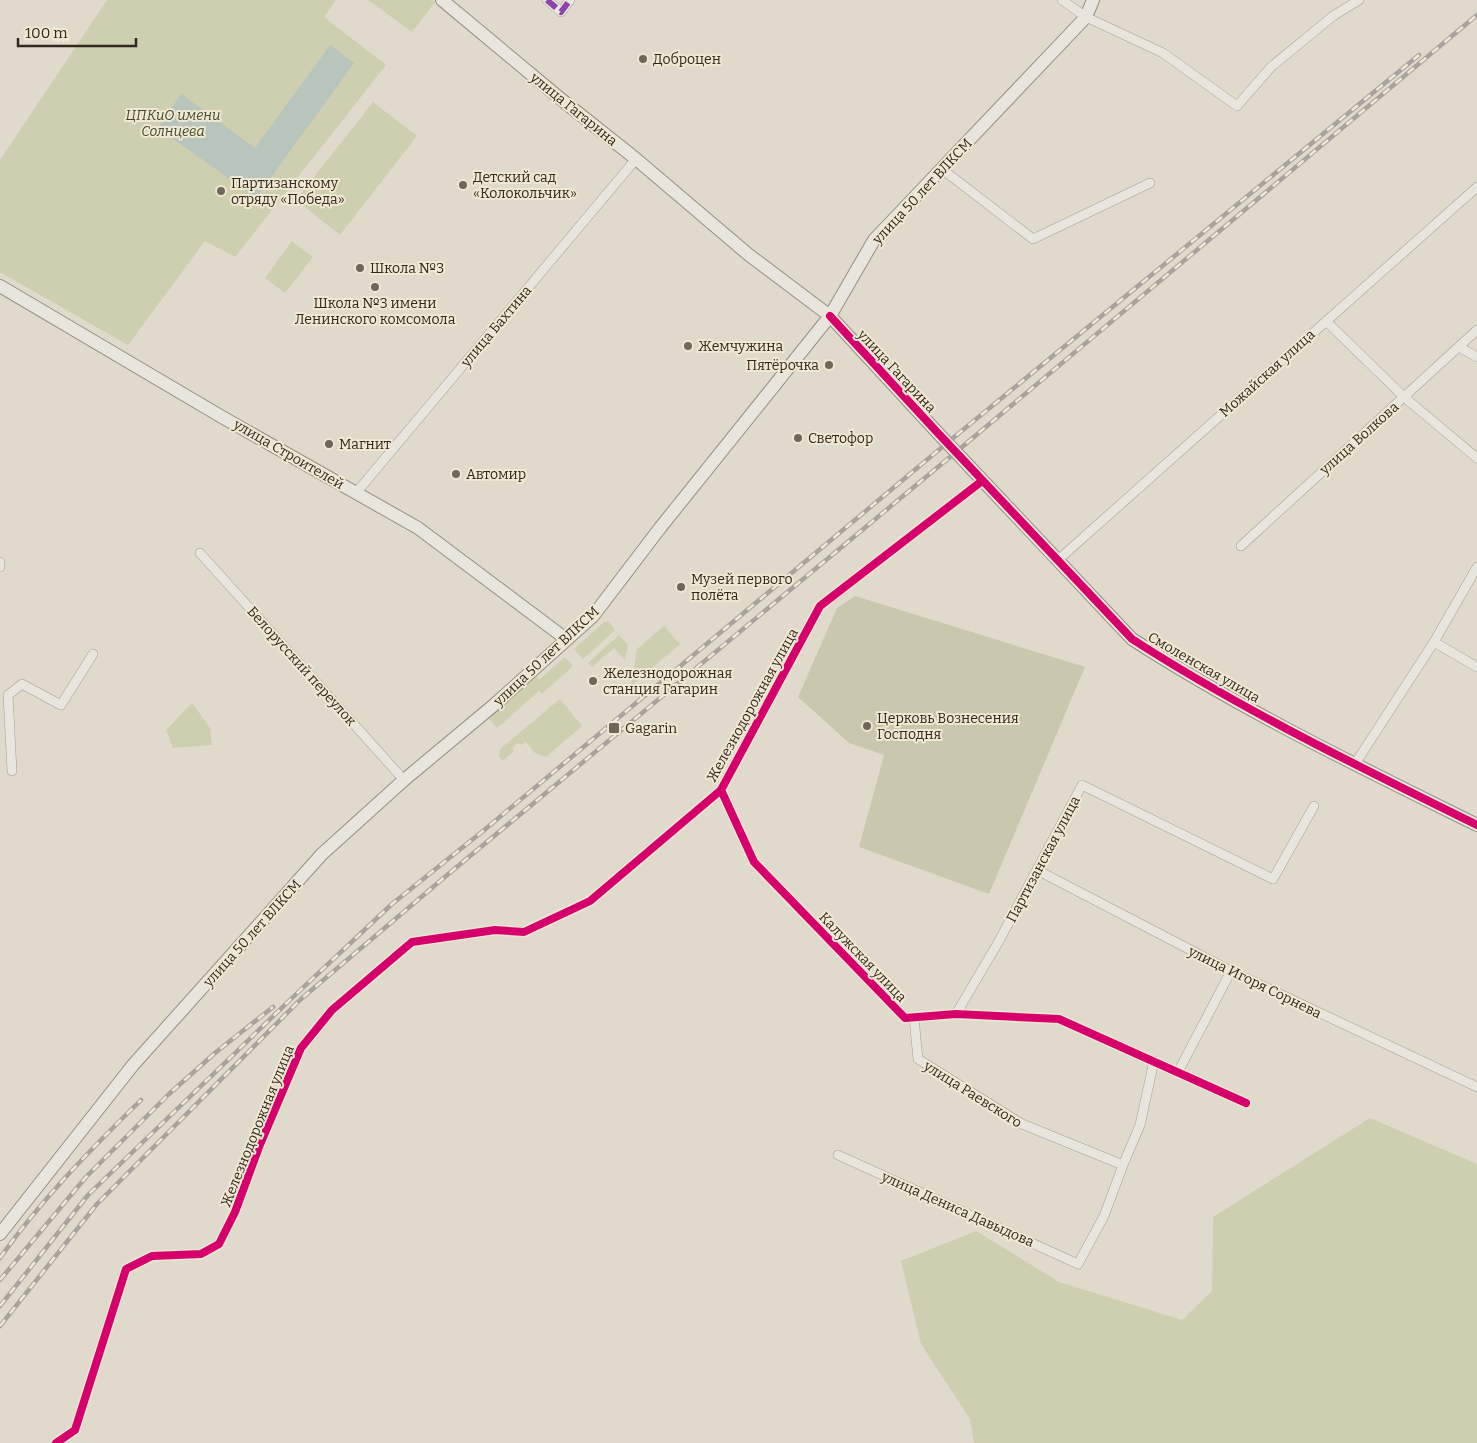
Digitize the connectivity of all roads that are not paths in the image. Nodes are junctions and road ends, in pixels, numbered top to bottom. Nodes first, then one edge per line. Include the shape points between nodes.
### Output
1 (442, 0) edge
2 (547, 0) edge
3 (570, 0) edge
4 (1062, 0) edge
5 (1093, 0) edge
6 (1359, 0) edge
7 (1086, 17) junction
8 (636, 159) junction
9 (942, 169) junction
10 (1150, 183) dead end
11 (1477, 187) edge
12 (0, 286) edge
13 (830, 316) junction
14 (1326, 321) junction
15 (1477, 330) edge
16 (1460, 347) junction
17 (1477, 357) edge
18 (1404, 397) junction
19 (947, 443) joint
20 (1477, 458) edge
21 (982, 481) junction
22 (356, 493) junction
23 (1240, 546) dead end
24 (200, 553) dead end
25 (1058, 560) junction
26 (0, 562) edge
27 (0, 567) edge
28 (1477, 567) edge
29 (566, 639) junction
30 (1434, 642) junction
31 (93, 654) dead end
32 (1477, 667) edge
33 (1355, 764) junction
34 (12, 771) dead end
35 (404, 780) junction
36 (721, 790) junction
37 (1314, 806) dead end
38 (1477, 825) edge
39 (1037, 870) junction
40 (1231, 971) junction
41 (956, 1014) junction
42 (914, 1018) junction
43 (1154, 1061) junction
44 (1178, 1072) junction
45 (1477, 1087) edge
46 (1246, 1103) dead end
47 (838, 1155) dead end
48 (1123, 1165) junction
49 (0, 1234) edge
50 (56, 1443) edge

1 - 8 main road, улица Гагарина
2 - 3 street via 561,12
4 - 7 street
5 - 7 main road, улица 50 лет ВЛКСМ
6 - 7 street via 1271,67 1237,106 1163,53
7 - 9 main road, улица 50 лет ВЛКСМ
8 - 13 main road, улица Гагарина via 749,255
8 - 22 street, улица Бахтина
9 - 10 street via 1034,239
9 - 13 main road, улица 50 лет ВЛКСМ via 874,240
11 - 14 street, Можайская улица
12 - 22 main road, улица Строителей
13 - 19 main road, улица Гагарина
13 - 29 main road, улица 50 лет ВЛКСМ via 593,616
14 - 18 street
14 - 25 street, Можайская улица
15 - 16 street, улица Волкова
16 - 17 street
16 - 18 street, улица Волкова
18 - 20 street
18 - 23 street, улица Волкова
19 - 21 main road, Смоленская улица
21 - 25 main road, Смоленская улица
21 - 36 street, Железнодорожная улица via 820,606
22 - 29 main road, улица Строителей via 418,528
24 - 35 street, Белорусский переулок
25 - 33 main road, Смоленская улица via 1132,639 1226,695
26 - 27 street
28 - 30 street
29 - 35 main road, улица 50 лет ВЛКСМ via 494,705
30 - 32 street
30 - 33 street
31 - 34 street via 61,705 22,684 8,695
33 - 38 main road, Смоленская улица
35 - 49 main road, улица 50 лет ВЛКСМ via 322,854 133,1065
36 - 42 street, Калужская улица via 754,862 905,1018
36 - 50 street, Железнодорожная улица via 590,901 524,932 495,930 412,942 332,1010 301,1048 219,1244 201,1254 152,1256 126,1269 75,1430
37 - 39 street, Партизанская улица via 1273,879 1082,785
39 - 40 street, улица Игоря Сорнева
39 - 41 street, Партизанская улица via 1000,942
40 - 44 street
40 - 45 street, улица Игоря Сорнева
41 - 42 street, Калужская улица
41 - 43 street, Калужская улица via 1060,1019
42 - 48 street, улица Раевского via 918,1059 1022,1124
43 - 44 street, Калужская улица
43 - 48 street via 1140,1126
44 - 46 street, Калужская улица
47 - 48 street, улица Дениса Давыдова via 1078,1264 1104,1216

